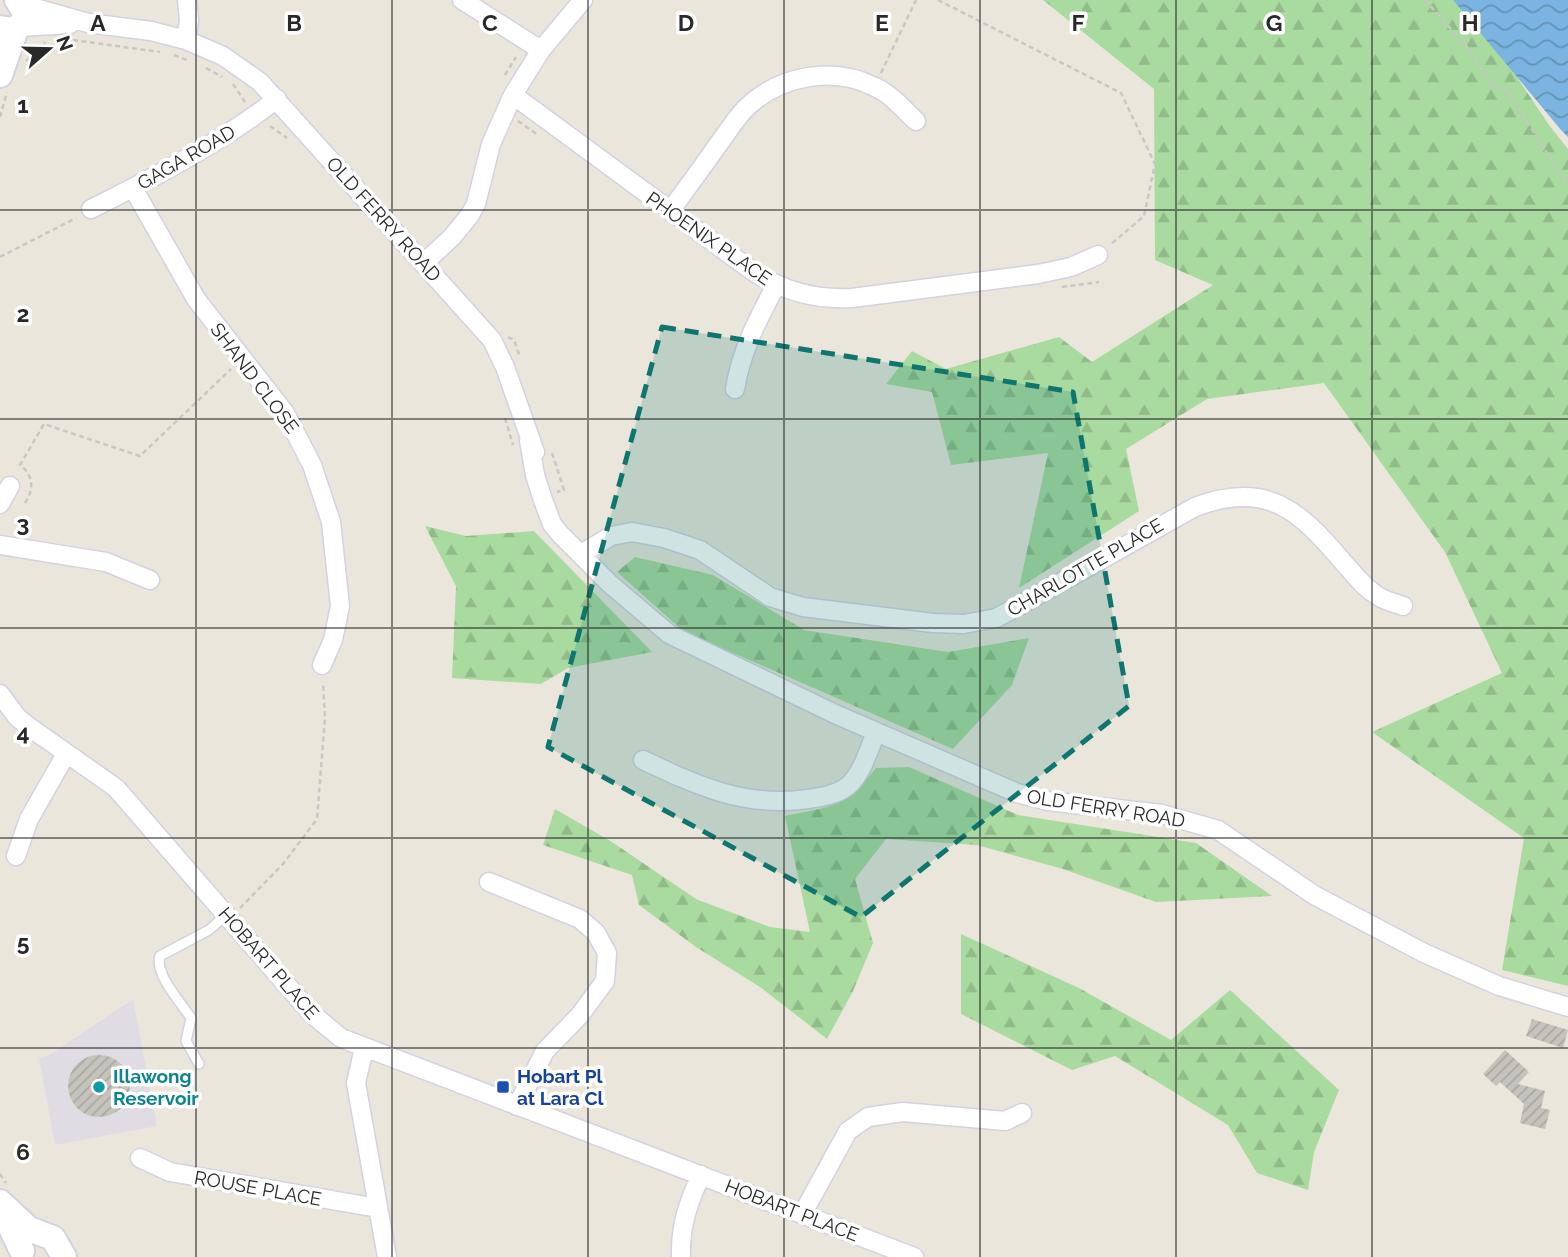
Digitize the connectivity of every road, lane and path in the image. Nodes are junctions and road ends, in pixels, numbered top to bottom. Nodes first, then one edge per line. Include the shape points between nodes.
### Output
1 (187, 0) edge
2 (462, 0) edge
3 (583, 0) edge
4 (916, 0) edge
5 (938, 0) edge
6 (1425, 0) edge
7 (12, 10) edge
8 (65, 39) dead end
9 (186, 40) junction
10 (541, 50) junction
11 (196, 63) dead end
12 (204, 67) dead end
13 (0, 75) edge
14 (875, 86) junction
15 (513, 95) junction
16 (277, 99) junction
17 (257, 114) junction
18 (518, 121) dead end
19 (916, 121) dead end
20 (541, 137) dead end
21 (292, 144) dead end
22 (1568, 186) edge
23 (133, 188) junction
24 (91, 209) joint
25 (670, 211) junction
26 (1098, 256) joint
27 (0, 257) edge
28 (424, 263) junction
29 (1099, 282) dead end
30 (775, 285) junction
31 (1057, 288) dead end
32 (242, 358) junction
33 (736, 389) dead end
34 (503, 408) dead end
35 (521, 444) junction
36 (9, 485) dead end
37 (0, 503) edge
38 (25, 503) dead end
39 (0, 545) edge
40 (581, 554) junction
41 (150, 580) dead end
42 (1403, 606) dead end
43 (322, 665) joint
44 (0, 694) edge
45 (876, 732) junction
46 (66, 754) junction
47 (643, 760) dead end
48 (16, 856) dead end
49 (489, 882) dead end
50 (228, 916) junction
51 (1568, 1007) edge
52 (364, 1048) junction
53 (200, 1065) dead end
54 (517, 1106) junction
55 (1022, 1113) dead end
56 (140, 1158) dead end
57 (701, 1175) junction
58 (0, 1204) edge
59 (378, 1209) junction
60 (803, 1213) junction
61 (57, 1250) edge
62 (22, 1255) edge
63 (387, 1257) edge
64 (681, 1257) edge
65 (914, 1257) edge

1 - 9 street
2 - 10 street
3 - 10 street
4 - 14 path
5 - 26 path via 1121,93 1155,164 1144,216
6 - 22 path via 1495,87 1507,90
7 - 9 street, OLD FERRY ROAD
7 - 13 street
8 - 11 path via 158,51
9 - 16 street, OLD FERRY ROAD via 244,69
10 - 15 street
12 - 17 path via 233,84
14 - 19 street
14 - 25 street via 843,76 813,76 769,90 738,117
15 - 25 street, PHOENIX PLACE
15 - 28 street via 491,144 476,204 452,237
16 - 17 street, GAGA ROAD
16 - 28 street, OLD FERRY ROAD
17 - 21 path
17 - 23 street, GAGA ROAD
18 - 20 path
23 - 24 street, GAGA ROAD
23 - 32 street, SHAND CLOSE via 196,299
24 - 27 path
25 - 30 street, PHOENIX PLACE
26 - 30 street, PHOENIX PLACE via 1046,272 852,298 810,296
28 - 35 street, OLD FERRY ROAD via 495,346 505,367
29 - 31 path
30 - 33 street via 741,357
32 - 38 path via 140,456 44,424 20,465 32,482
32 - 43 street, SHAND CLOSE via 295,429 326,504 340,606
34 - 35 path
35 - 40 street, OLD FERRY ROAD via 547,512 560,534
36 - 37 street
39 - 41 street via 106,562
40 - 42 street, CHARLOTTE PLACE via 621,533 648,534 700,550 758,590 785,602 964,624 996,618 1195,507 1213,500 1255,498 1272,500 1296,513 1363,585 1378,597
40 - 45 street, OLD FERRY ROAD via 669,634
43 - 50 path via 325,718 317,819 283,864
44 - 46 street, HOBART PLACE via 17,717
45 - 47 street via 850,783 830,795 783,802 701,787
45 - 51 street, OLD FERRY ROAD via 1034,798 1162,814 1218,830 1314,895 1421,952 1499,986
46 - 48 street via 29,819
46 - 50 street, HOBART PLACE via 116,788
49 - 54 street via 580,919 596,933 607,953 604,981 580,1015 545,1051
50 - 52 street, HOBART PLACE via 318,1020
50 - 53 lane via 158,960 159,970 191,1017 186,1041
52 - 54 street, HOBART PLACE
52 - 59 street via 356,1083
54 - 57 street, HOBART PLACE
55 - 60 street via 1005,1121 903,1112 867,1117 848,1131
56 - 59 street, ROUSE PLACE via 170,1172
57 - 60 street, HOBART PLACE
57 - 64 street via 687,1205
58 - 61 street
58 - 62 street
59 - 63 street
60 - 65 street, HOBART PLACE
61 - 62 street via 30,1238

